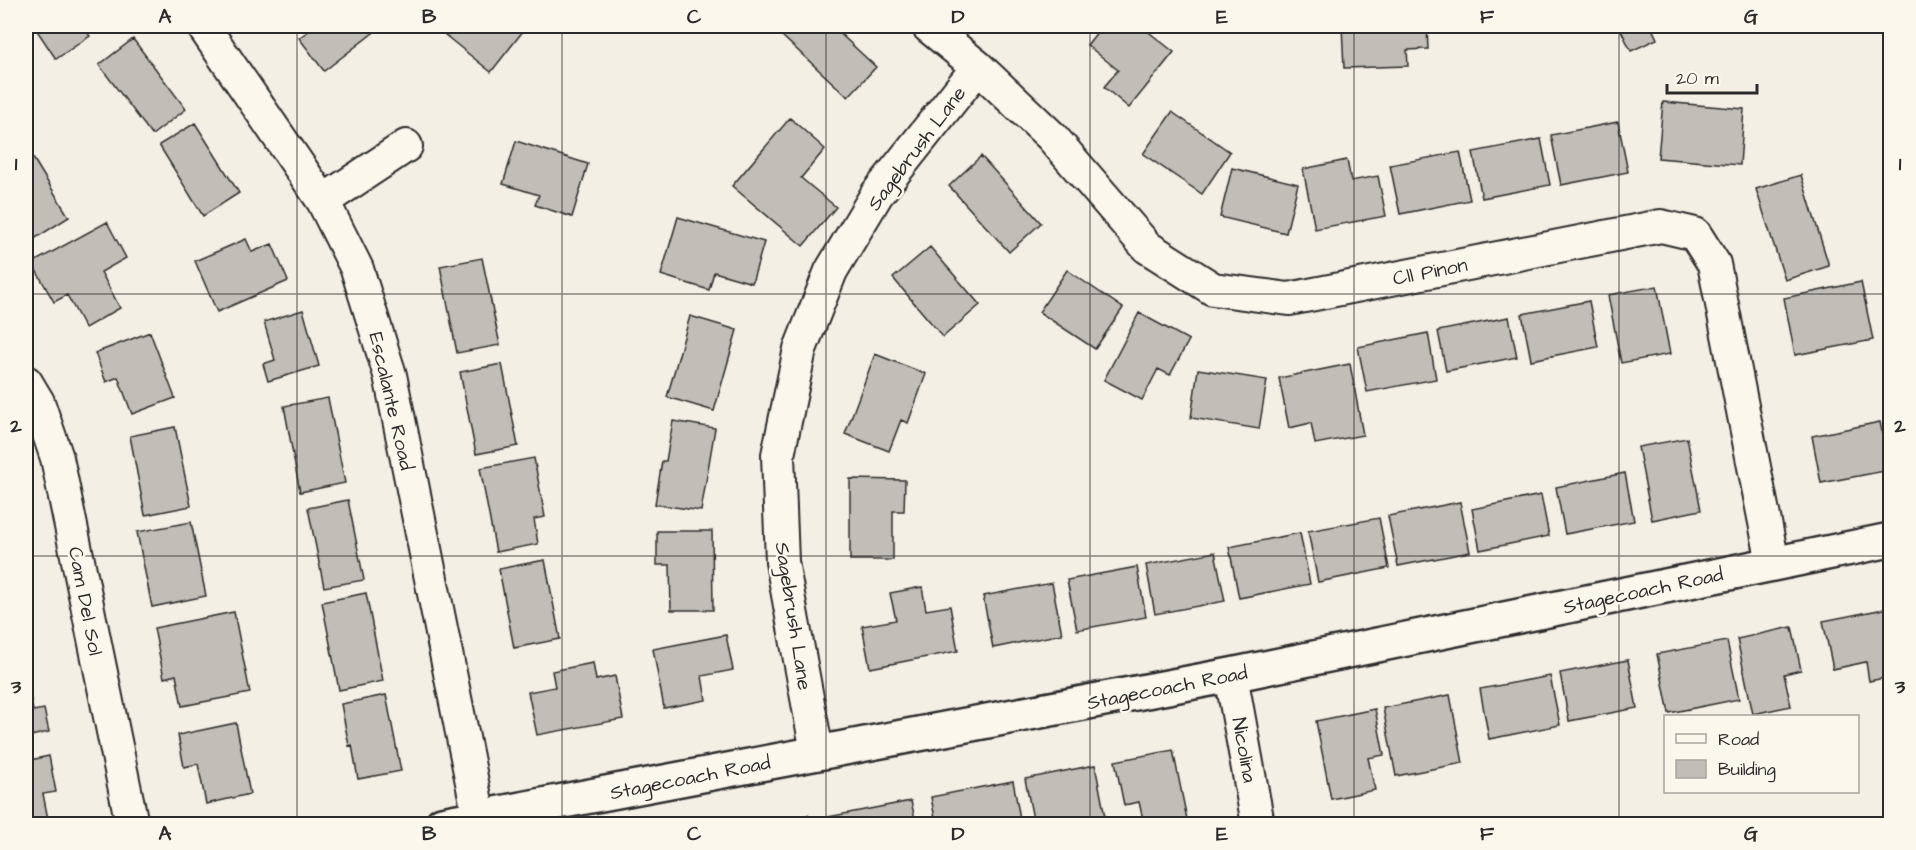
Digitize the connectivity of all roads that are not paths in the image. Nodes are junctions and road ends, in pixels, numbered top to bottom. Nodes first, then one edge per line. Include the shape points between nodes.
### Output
1 (204, 26) edge
2 (928, 26) edge
3 (978, 67) junction
4 (406, 146) dead end
5 (323, 201) junction
6 (26, 382) edge
7 (1890, 540) edge
8 (1773, 563) junction
9 (1231, 675) junction
10 (817, 752) junction
11 (479, 817) junction
12 (132, 825) edge
13 (442, 825) edge
14 (1258, 825) edge

1 - 5 street, Escalante Road
2 - 3 street, Cll Pinon
3 - 8 street, Cll Pinon via 1052,137 1147,247 1212,288 1289,299 1661,226 1695,234 1714,264
3 - 10 street, Sagebrush Lane via 877,194 831,271 800,349 778,456 780,527 782,562
4 - 5 street
5 - 11 street, Escalante Road via 357,269 390,375
6 - 12 street, Cam Del Sol via 38,402 57,458
7 - 8 street, Stagecoach Road
8 - 9 street, Stagecoach Road
9 - 10 street, Stagecoach Road
9 - 14 street, Nicolina
10 - 11 street, Stagecoach Road
11 - 13 street, Stagecoach Road

